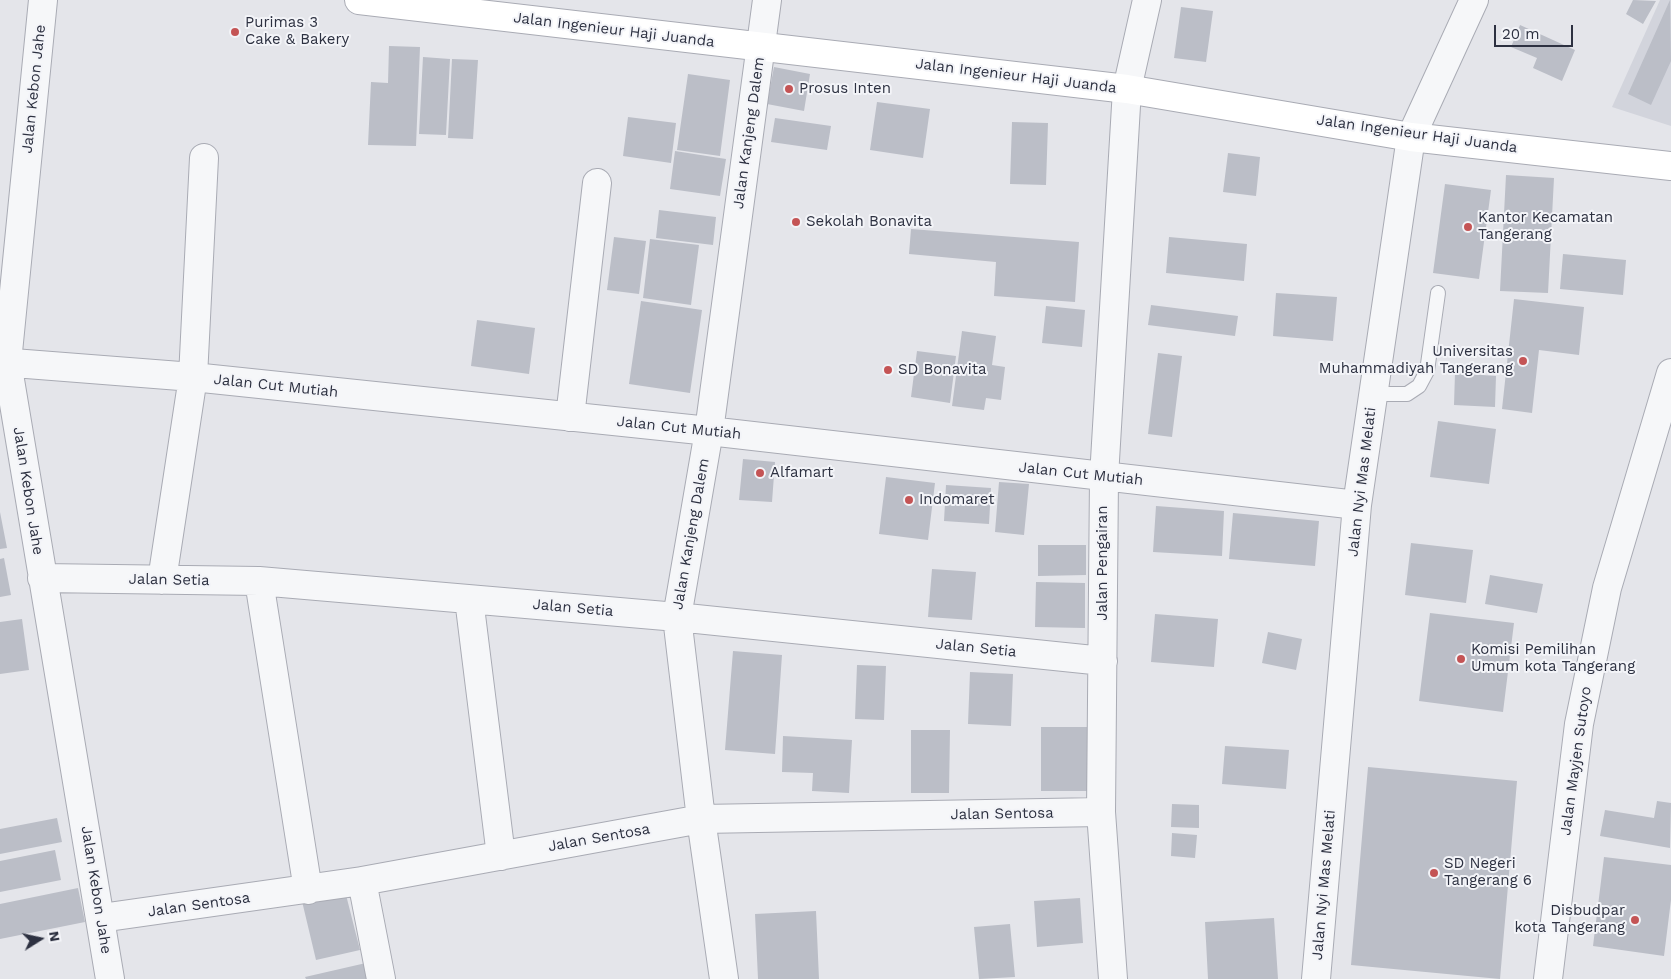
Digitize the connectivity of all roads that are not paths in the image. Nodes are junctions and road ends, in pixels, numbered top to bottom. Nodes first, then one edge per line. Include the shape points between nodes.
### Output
1 (43, 0) edge
2 (359, 0) edge
3 (766, 0) edge
4 (1147, 0) edge
5 (1474, 0) edge
6 (760, 47) junction
7 (1127, 89) junction
8 (1411, 136) junction
9 (204, 158) dead end
10 (1671, 166) edge
11 (598, 183) dead end
12 (1438, 293) dead end
13 (3, 362) edge
14 (1671, 374) edge
15 (193, 377) junction
16 (1373, 394) junction
17 (570, 417) junction
18 (709, 431) junction
19 (1104, 477) junction
20 (1357, 504) junction
21 (42, 578) junction
22 (162, 580) junction
23 (259, 581) junction
24 (469, 599) junction
25 (677, 617) junction
26 (1103, 661) junction
27 (1101, 812) junction
28 (701, 819) junction
29 (501, 856) junction
30 (362, 881) junction
31 (308, 890) junction
32 (101, 918) junction
33 (110, 979) edge
34 (381, 979) edge
35 (724, 979) edge
36 (1113, 979) edge
37 (1316, 979) edge
38 (1548, 979) edge

1 - 13 street, Jalan Kebon Jahe
2 - 6 street, Jalan Ingenieur Haji Juanda
3 - 6 street, Jalan Kanjeng Dalem
4 - 7 street, Jalan Pengairan
5 - 8 street, Jalan Nyi Mas Melati
6 - 7 street, Jalan Ingenieur Haji Juanda
6 - 18 street, Jalan Kanjeng Dalem
7 - 8 street, Jalan Ingenieur Haji Juanda
7 - 19 street, Jalan Pengairan
8 - 10 street, Jalan Ingenieur Haji Juanda
8 - 16 street, Jalan Nyi Mas Melati
9 - 15 street
11 - 17 street
12 - 16 lane via 1427,372 1419,386 1407,394
13 - 15 street, Jalan Cut Mutiah
13 - 21 street, Jalan Kebon Jahe
14 - 38 street, Jalan Mayjen Sutoyo via 1607,588 1579,724
15 - 17 street, Jalan Cut Mutiah
15 - 22 street
16 - 20 street, Jalan Nyi Mas Melati
17 - 18 street, Jalan Cut Mutiah
18 - 19 street, Jalan Cut Mutiah
18 - 25 street, Jalan Kanjeng Dalem
19 - 20 street, Jalan Cut Mutiah
19 - 26 street, Jalan Pengairan
20 - 37 street, Jalan Nyi Mas Melati
21 - 22 street, Jalan Setia
21 - 32 street, Jalan Kebon Jahe
22 - 23 street, Jalan Setia
23 - 24 street, Jalan Setia
23 - 31 street
24 - 25 street, Jalan Setia
24 - 29 street
25 - 26 street, Jalan Setia
25 - 28 street, Jalan Kanjeng Dalem
26 - 27 street, Jalan Pengairan
27 - 28 street, Jalan Sentosa
27 - 36 street, Jalan Pengairan
28 - 29 street, Jalan Sentosa
28 - 35 street, Jalan Kanjeng Dalem
29 - 30 street, Jalan Sentosa
30 - 31 street, Jalan Sentosa
30 - 34 street
31 - 32 street, Jalan Sentosa
32 - 33 street, Jalan Kebon Jahe

